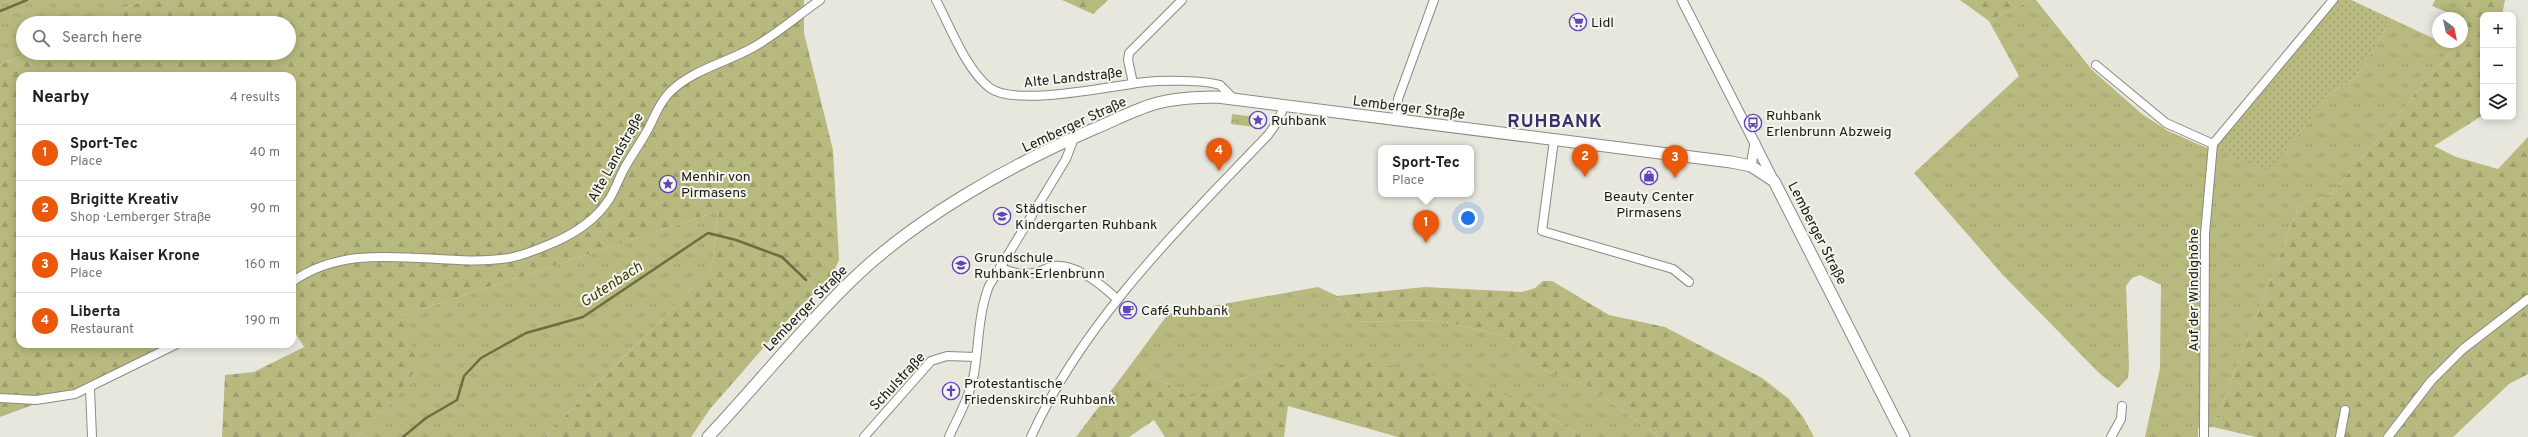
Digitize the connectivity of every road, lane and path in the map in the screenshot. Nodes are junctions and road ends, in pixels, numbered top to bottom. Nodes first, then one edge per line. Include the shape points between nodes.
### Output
1 (820, 0) edge
2 (936, 0) edge
3 (1182, 0) edge
4 (1434, 0) edge
5 (1682, 0) edge
6 (2333, 0) edge
7 (2096, 65) dead end
8 (1133, 83) junction
9 (1233, 98) junction
10 (1284, 106) junction
11 (1396, 120) junction
12 (1074, 138) junction
13 (1554, 140) junction
14 (1755, 143) junction
15 (2213, 144) junction
16 (1751, 166) junction
17 (1774, 181) junction
18 (1000, 266) junction
19 (296, 280) edge
20 (1689, 282) dead end
21 (1117, 299) junction
22 (2528, 299) edge
23 (169, 348) edge
24 (976, 357) junction
25 (90, 388) junction
26 (0, 398) edge
27 (2122, 406) dead end
28 (2345, 410) dead end
29 (92, 437) edge
30 (708, 437) edge
31 (864, 437) edge
32 (949, 437) edge
33 (1031, 437) edge
34 (1904, 437) edge
35 (2110, 437) edge
36 (2204, 437) edge
37 (2340, 437) edge
38 (2388, 437) edge

1 - 19 street, Alte Landstraße via 766,40 696,73 671,91 659,104 648,129 604,206 589,221 555,242 509,258 478,260 384,256 358,259 317,267
2 - 8 street, Alte Landstraße via 968,61 982,81 996,92 1033,95
3 - 8 street via 1129,53
4 - 11 street via 1398,99
5 - 14 street
6 - 15 street
7 - 15 street via 2135,100 2166,123
8 - 9 street, Alte Landstraße via 1213,83 1225,88
9 - 10 main road, Lemberger Straße
9 - 12 main road, Lemberger Straße via 1188,98 1153,105
10 - 11 main road, Lemberger Straße
10 - 21 street via 1268,135
11 - 13 main road, Lemberger Straße
12 - 18 street via 1066,159
12 - 30 main road, Lemberger Straße via 963,198 893,244 858,274 815,317
13 - 16 main road, Lemberger Straße
13 - 20 street via 1542,230 1673,269
14 - 16 street
14 - 17 street
15 - 36 street, Auf der Windighöhe via 2205,234
16 - 17 main road, Lemberger Straße
17 - 34 main road, Lemberger Straße
18 - 21 street via 1014,274 1021,274 1039,272 1053,266 1064,266 1090,279
18 - 24 street via 983,303
21 - 33 street via 1100,320 1063,377
22 - 38 street via 2463,349 2431,381
23 - 25 street
24 - 31 street, Schulstraße via 947,356 931,361
24 - 32 street via 969,391
25 - 26 street via 60,397 36,400
25 - 29 street
27 - 35 street via 2121,418
28 - 37 street

